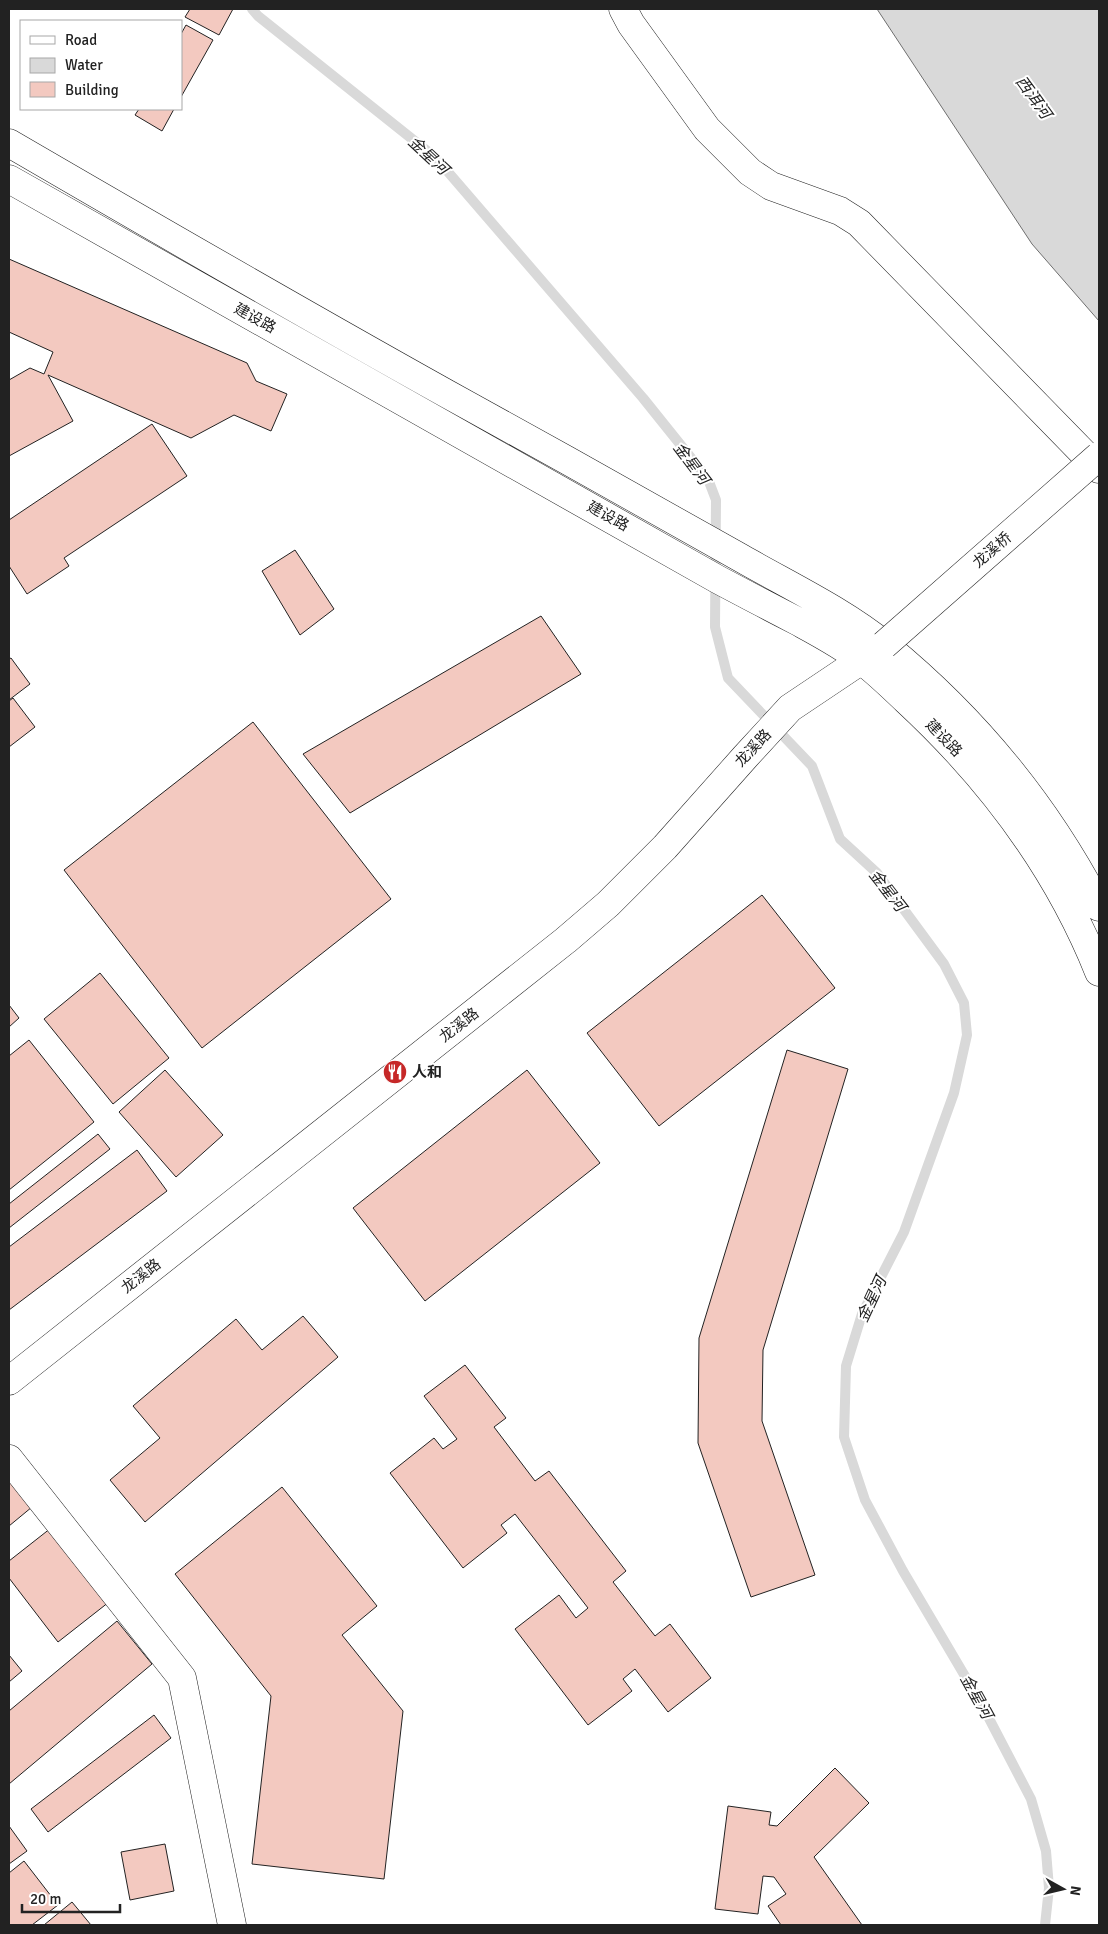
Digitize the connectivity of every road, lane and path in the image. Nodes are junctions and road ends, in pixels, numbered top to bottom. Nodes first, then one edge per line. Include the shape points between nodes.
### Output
1 (623, 9) edge
2 (9, 144) edge
3 (9, 179) edge
4 (1099, 456) edge
5 (1099, 469) edge
6 (884, 645) junction
7 (861, 660) junction
8 (1099, 907) edge
9 (1099, 972) edge
10 (9, 1381) edge
11 (9, 1459) edge
12 (232, 1925) edge

1 - 5 main road via 707,129 744,166 771,186 840,211 859,223
2 - 6 main road, 建设路 via 325,326 850,620
3 - 7 main road, 建设路 via 717,579 833,641
4 - 6 main road, 龙溪桥, bridge
6 - 7 main road, 龙溪路
6 - 8 main road, 建设路 via 956,710 1009,769 1052,826
7 - 9 main road, 建设路 via 954,746 1006,808 1061,891
7 - 10 main road, 龙溪路 via 790,708 665,847 608,904 566,940
11 - 12 main road via 182,1678

